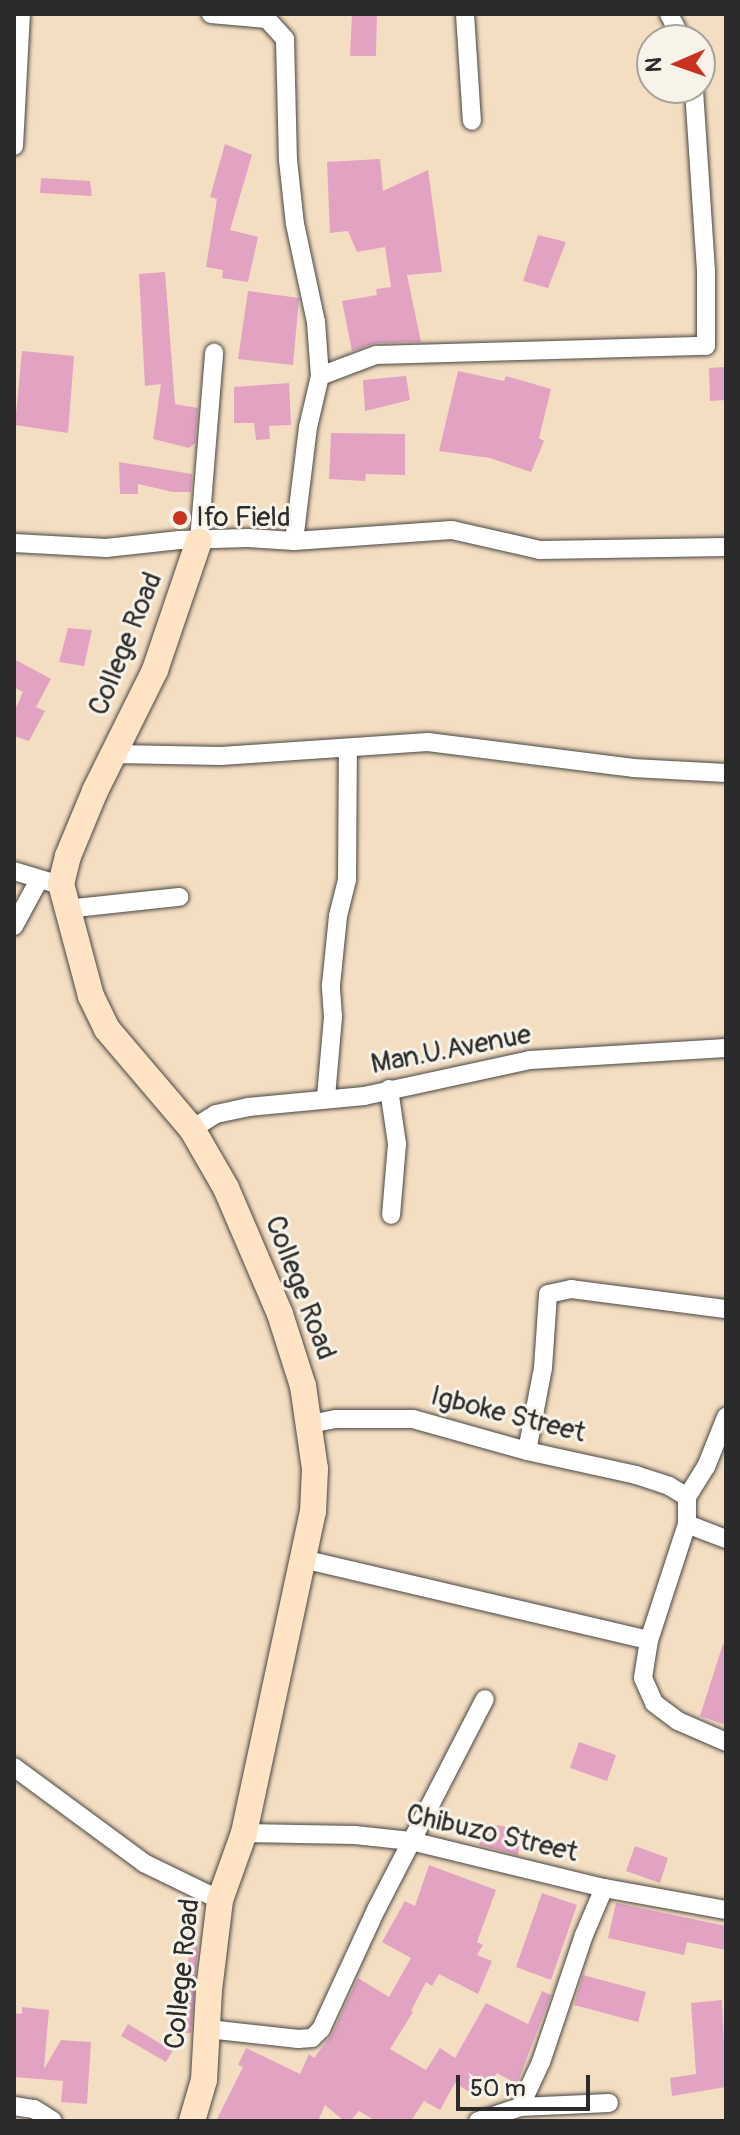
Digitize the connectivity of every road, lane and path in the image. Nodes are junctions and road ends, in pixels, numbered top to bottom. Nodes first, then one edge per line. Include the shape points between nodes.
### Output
1 (21, 14) edge
2 (211, 14) edge
3 (465, 14) edge
4 (16, 95) edge
5 (695, 104) edge
6 (472, 121) dead end
7 (14, 146) edge
8 (706, 346) junction
9 (726, 347) edge
10 (214, 353) dead end
11 (320, 376) junction
12 (199, 541) junction
13 (294, 541) junction
14 (14, 543) edge
15 (726, 547) edge
16 (348, 748) junction
17 (115, 754) junction
18 (726, 773) edge
19 (14, 871) edge
20 (55, 891) junction
21 (179, 897) dead end
22 (14, 926) edge
23 (726, 1048) edge
24 (389, 1089) junction
25 (326, 1097) junction
26 (192, 1129) junction
27 (391, 1215) dead end
28 (726, 1309) edge
29 (726, 1417) edge
30 (310, 1424) junction
31 (527, 1451) junction
32 (687, 1497) junction
33 (687, 1524) junction
34 (726, 1539) edge
35 (303, 1559) junction
36 (649, 1640) junction
37 (485, 1699) dead end
38 (726, 1742) edge
39 (14, 1767) edge
40 (244, 1833) junction
41 (411, 1841) junction
42 (604, 1888) junction
43 (220, 1900) junction
44 (726, 1910) edge
45 (208, 2029) junction
46 (609, 2103) dead end
47 (14, 2106) edge
48 (520, 2107) junction
49 (53, 2121) edge
50 (192, 2121) edge
51 (478, 2121) edge

1 - 4 street
2 - 11 street via 267,19 285,39 288,160
3 - 6 street
4 - 7 street
5 - 8 street
8 - 9 street
8 - 11 street via 376,355
10 - 12 street
11 - 13 street
12 - 13 street
12 - 14 street via 106,548
12 - 17 main road, College Road via 155,670
13 - 15 street via 452,530 540,550
16 - 17 street via 221,756
16 - 18 street via 428,742 633,768
16 - 25 street via 347,880 331,985
17 - 20 main road, College Road
19 - 20 street
20 - 21 street
20 - 22 street
20 - 26 main road, College Road via 107,1029
23 - 24 street, Man.U.Avenue via 530,1060
24 - 25 street, Man.U.Avenue
24 - 27 street via 397,1144
25 - 26 street, Man.U.Avenue via 216,1114
26 - 30 main road, College Road via 226,1188 280,1314
28 - 31 street via 571,1289 548,1294 543,1368
29 - 32 street
30 - 31 street, Igboke Street via 413,1419
30 - 35 main road, College Road via 313,1512
31 - 32 street, Igboke Street via 636,1475
32 - 33 street
33 - 34 street
33 - 36 street
35 - 36 street
35 - 40 main road, College Road
36 - 38 street via 643,1678 654,1703 678,1721
37 - 41 street
39 - 43 street via 144,1863
40 - 41 street, Chibuzo Street
40 - 43 main road, College Road
41 - 42 street, Chibuzo Street
41 - 45 street via 321,2029 312,2038
42 - 44 street, Chibuzo Street
42 - 48 street
43 - 45 main road, College Road
45 - 50 main road, College Road via 204,2080
46 - 48 street
47 - 49 street via 34,2109
48 - 51 street

